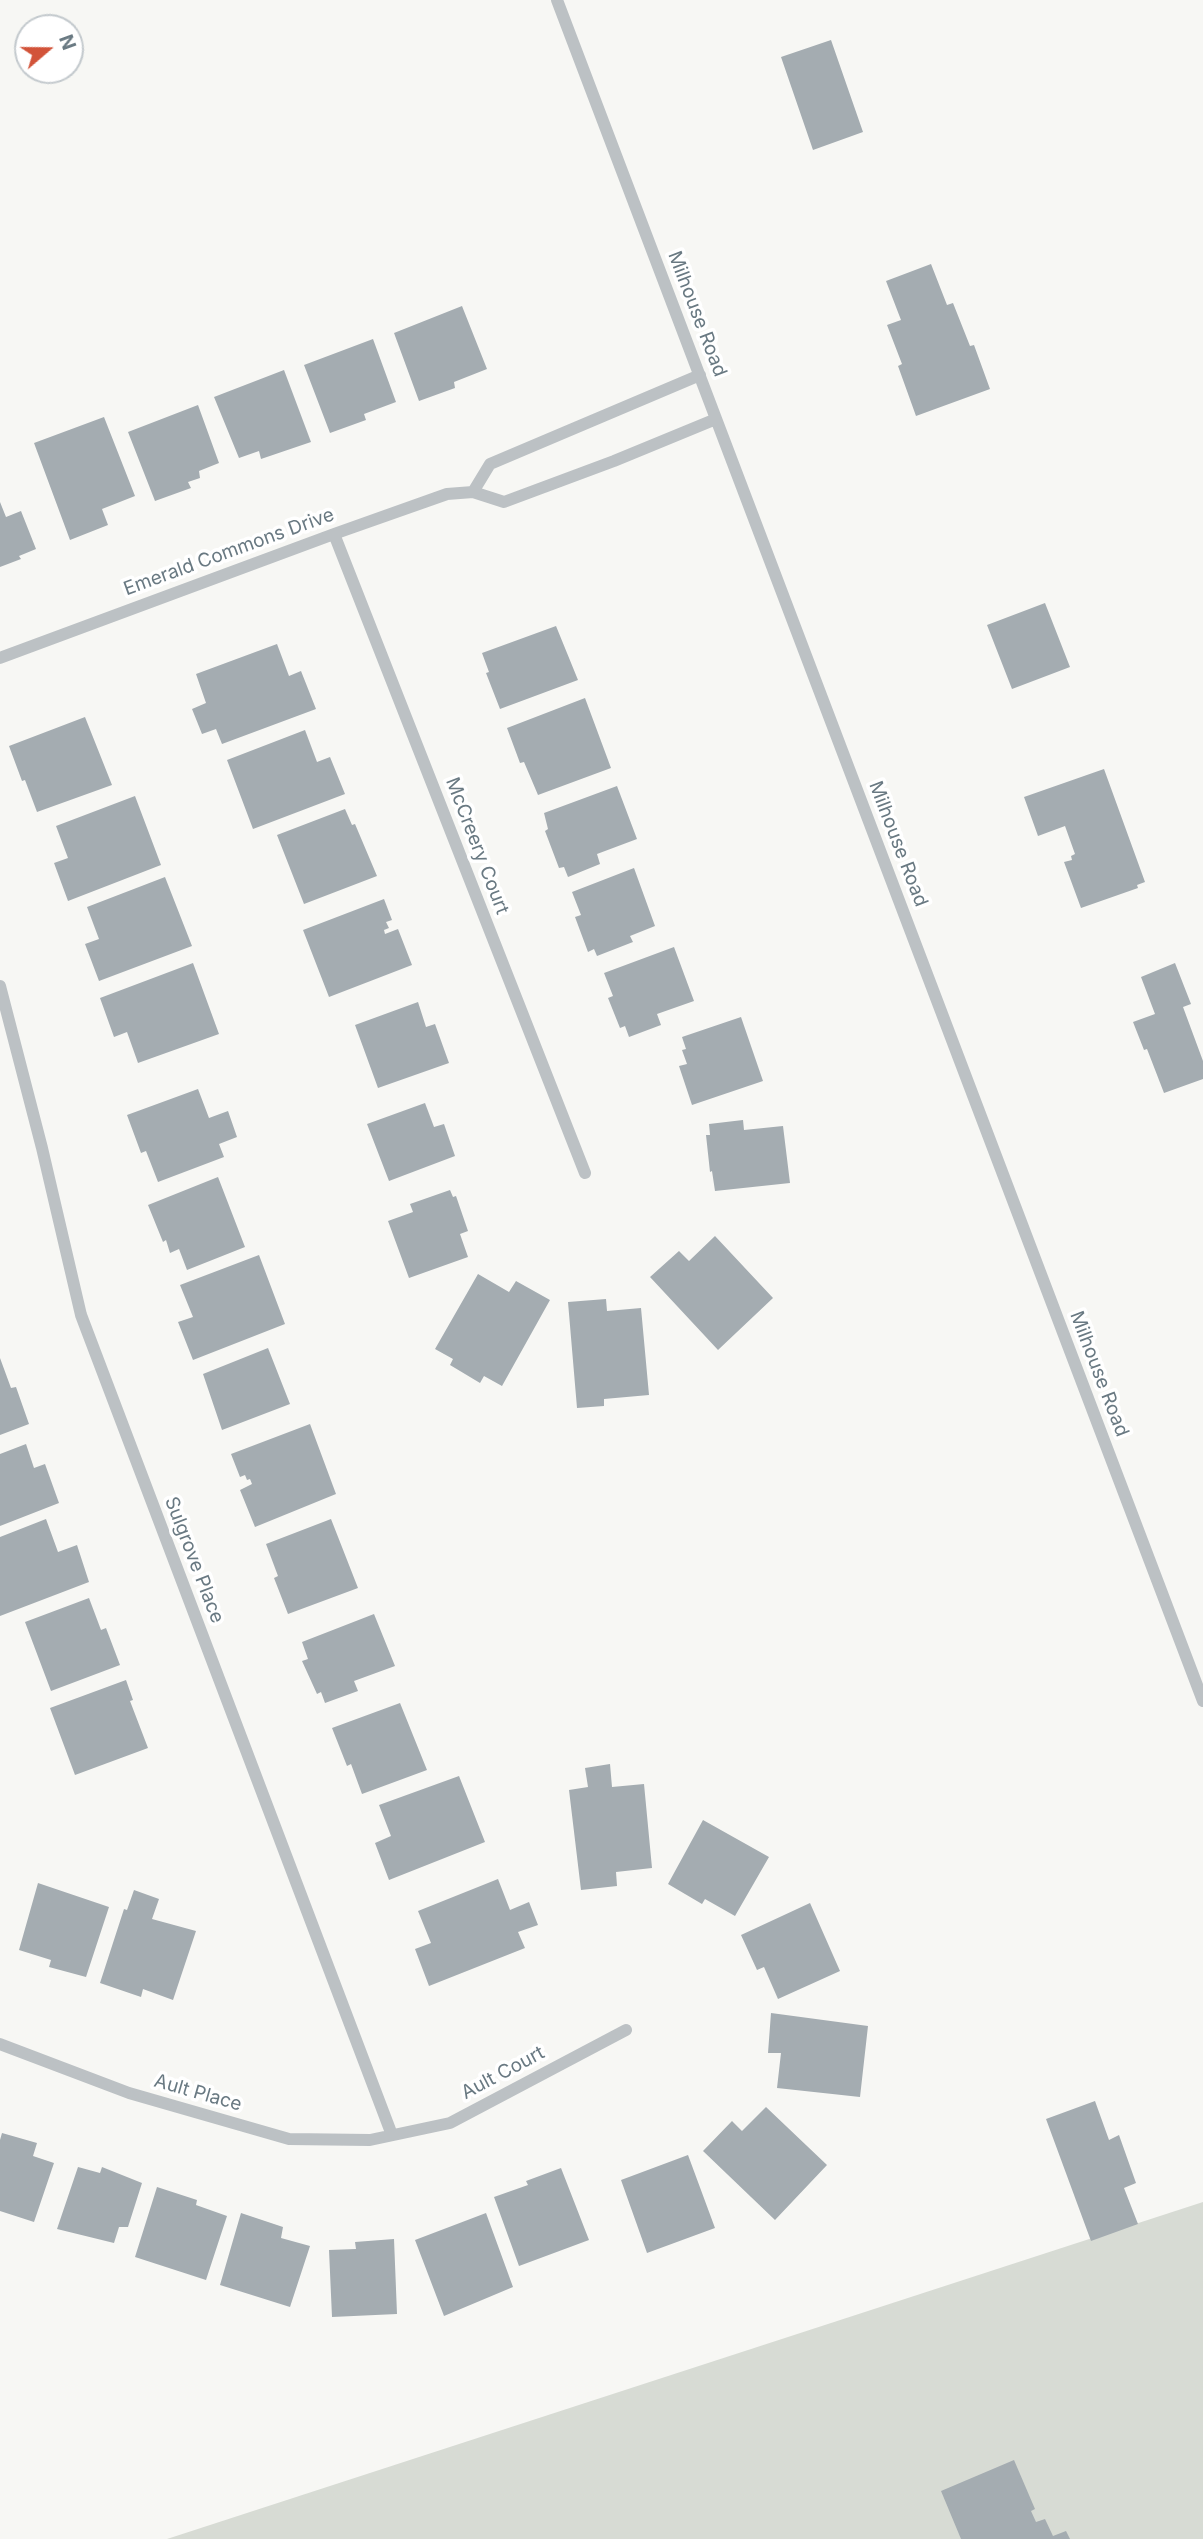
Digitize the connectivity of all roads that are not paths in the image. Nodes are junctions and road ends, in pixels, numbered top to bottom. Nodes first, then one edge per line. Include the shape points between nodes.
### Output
1 (557, 0) edge
2 (700, 376) junction
3 (716, 419) junction
4 (473, 492) junction
5 (334, 534) junction
6 (0, 658) edge
7 (0, 986) edge
8 (585, 1173) dead end
9 (1203, 1701) edge
10 (626, 2030) dead end
11 (0, 2044) edge
12 (392, 2135) junction

1 - 2 street, Milhouse Road
2 - 3 street, Milhouse Road
2 - 4 street via 490,464
3 - 4 street via 504,502
3 - 9 street, Milhouse Road
4 - 5 street, Emerald Commons Drive via 447,494
5 - 6 street, Emerald Commons Drive
5 - 8 street, McCreery Court
7 - 12 street, Sulgrove Place via 81,1315
10 - 12 street, Ault Court via 450,2123
11 - 12 street, Ault Place via 129,2092 289,2139 370,2140

